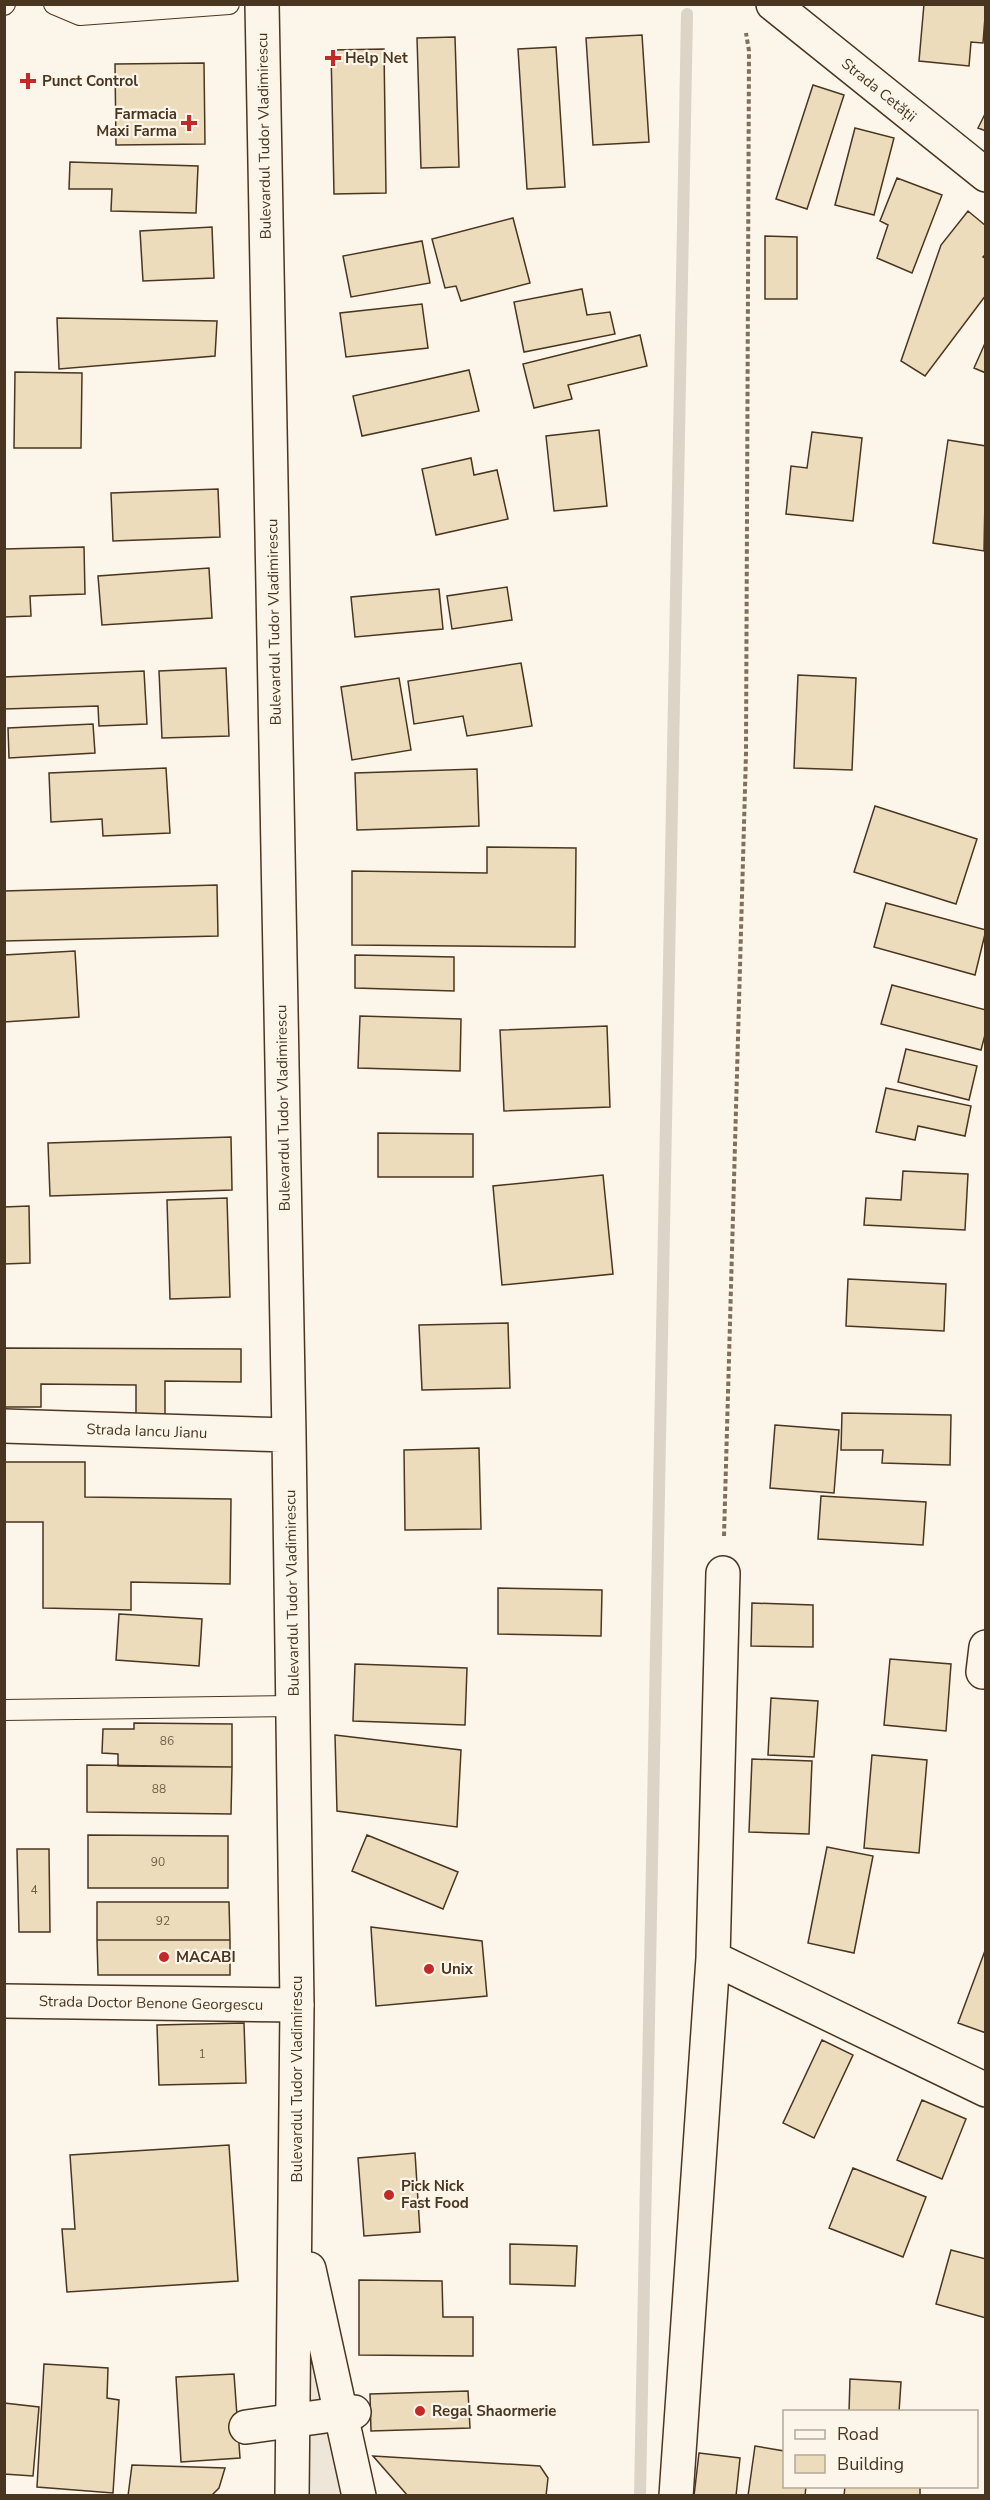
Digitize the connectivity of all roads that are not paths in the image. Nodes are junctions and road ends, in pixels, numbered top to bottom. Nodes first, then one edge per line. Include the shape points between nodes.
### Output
1 (54, 4) edge
2 (229, 4) edge
3 (262, 4) edge
4 (773, 4) edge
5 (986, 176) edge
6 (4, 1426) edge
7 (290, 1435) junction
8 (723, 1573) road end
9 (293, 1706) junction
10 (4, 1710) edge
11 (713, 1958) junction
12 (4, 2001) edge
13 (297, 2005) junction
14 (986, 2090) edge
15 (296, 2211) junction
16 (347, 2413) junction
17 (294, 2421) junction
18 (246, 2427) dead end
19 (292, 2496) edge
20 (359, 2496) edge
21 (676, 2496) edge

1 - 2 lane via 80,15
3 - 7 main road, Bulevardul Tudor Vladimirescu
4 - 5 main road, Strada Cetății
6 - 7 main road, Strada Iancu Jianu
7 - 9 main road, Bulevardul Tudor Vladimirescu
8 - 11 main road
9 - 10 lane
9 - 13 main road, Bulevardul Tudor Vladimirescu
11 - 14 main road
11 - 21 main road
12 - 13 main road, Strada Doctor Benone Georgescu
13 - 15 main road, Bulevardul Tudor Vladimirescu
15 - 16 main road, Bulevardul Tudor Vladimirescu
15 - 17 main road, Bulevardul Tudor Vladimirescu
16 - 17 main road
16 - 20 main road, Bulevardul Tudor Vladimirescu
17 - 18 main road
17 - 19 main road, Bulevardul Tudor Vladimirescu

